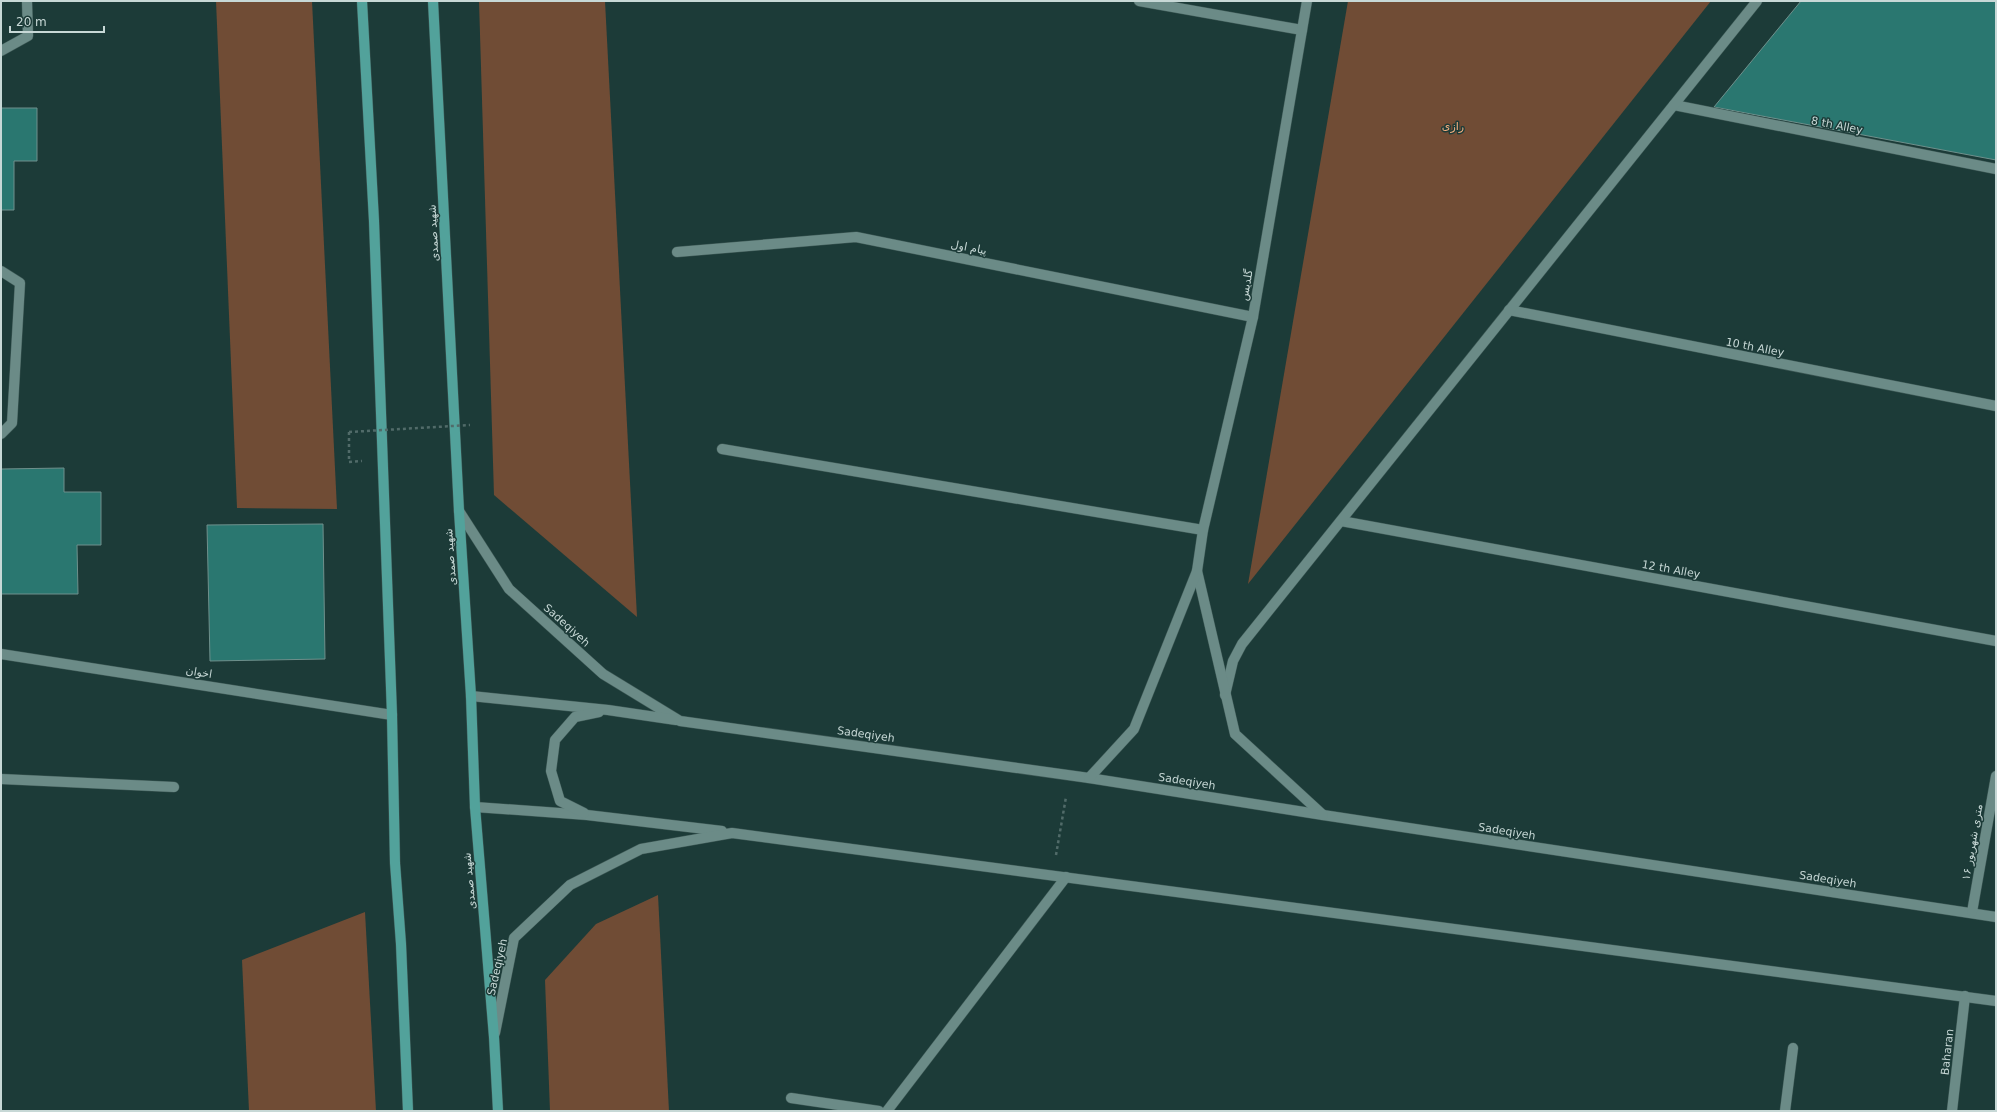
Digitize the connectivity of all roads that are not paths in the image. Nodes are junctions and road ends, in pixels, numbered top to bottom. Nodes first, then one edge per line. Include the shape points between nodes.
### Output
1 (27, 1) edge
2 (362, 1) edge
3 (433, 1) edge
4 (1139, 1) edge
5 (1306, 1) edge
6 (1756, 1) edge
7 (1302, 30) junction
8 (1, 51) edge
9 (1674, 104) junction
10 (1996, 169) edge
11 (677, 252) dead end
12 (1, 271) edge
13 (1509, 310) junction
14 (1253, 317) junction
15 (1996, 406) edge
16 (1, 434) edge
17 (722, 449) dead end
18 (459, 511) junction
19 (1341, 521) junction
20 (1203, 530) junction
21 (1196, 571) junction
22 (1996, 641) edge
23 (1, 654) edge
24 (1225, 695) junction
25 (471, 696) junction
26 (608, 710) junction
27 (392, 715) junction
28 (680, 721) junction
29 (1996, 776) edge
30 (1089, 778) junction
31 (1, 779) edge
32 (174, 787) dead end
33 (475, 807) junction
34 (587, 815) junction
35 (1323, 815) junction
36 (732, 833) junction
37 (1066, 877) junction
38 (1972, 912) junction
39 (1996, 916) edge
40 (1965, 996) junction
41 (1996, 1001) edge
42 (494, 1037) junction
43 (1792, 1048) dead end
44 (791, 1098) dead end
45 (408, 1111) edge
46 (498, 1111) edge
47 (879, 1111) edge
48 (887, 1111) edge
49 (1785, 1111) edge
50 (1952, 1111) edge

1 - 8 street via 28,36
2 - 27 main road via 374,221
3 - 18 main road, شهید صمدی
4 - 7 street
5 - 7 street, گلدیس
6 - 9 street
7 - 14 street, گلدیس
9 - 10 street, 8 th Alley
9 - 13 street
11 - 14 street, پیام اول via 856,237
12 - 16 street via 20,283 12,423
13 - 15 street, 10 th Alley
13 - 19 street
14 - 20 street, گلدیس
17 - 20 street
18 - 25 main road, شهید صمدی
18 - 28 street, Sadeqiyeh via 509,589 603,674
19 - 22 street, 12 th Alley
19 - 24 street via 1242,644 1233,661
20 - 21 street, گلدیس
21 - 24 street
21 - 30 street via 1134,729
23 - 27 street, اخوان
24 - 35 street via 1235,734
25 - 26 street
25 - 33 main road, شهید صمدی
26 - 28 street
26 - 34 street via 575,718 555,740 551,770 560,801
27 - 45 main road via 395,863
28 - 30 street, Sadeqiyeh
29 - 38 street, ۱۶ متری شهریور
30 - 35 street, Sadeqiyeh
31 - 32 street
33 - 34 street
33 - 42 main road, شهید صمدی
34 - 36 street
35 - 38 street, Sadeqiyeh
36 - 37 street, Sadeqiyeh
36 - 42 street, Sadeqiyeh via 641,849 570,885 514,938
37 - 40 street, Sadeqiyeh
37 - 48 street
38 - 39 street, Sadeqiyeh
40 - 41 street, Sadeqiyeh
40 - 50 street, Baharan
42 - 46 main road, شهید صمدی
43 - 49 street
44 - 47 street

